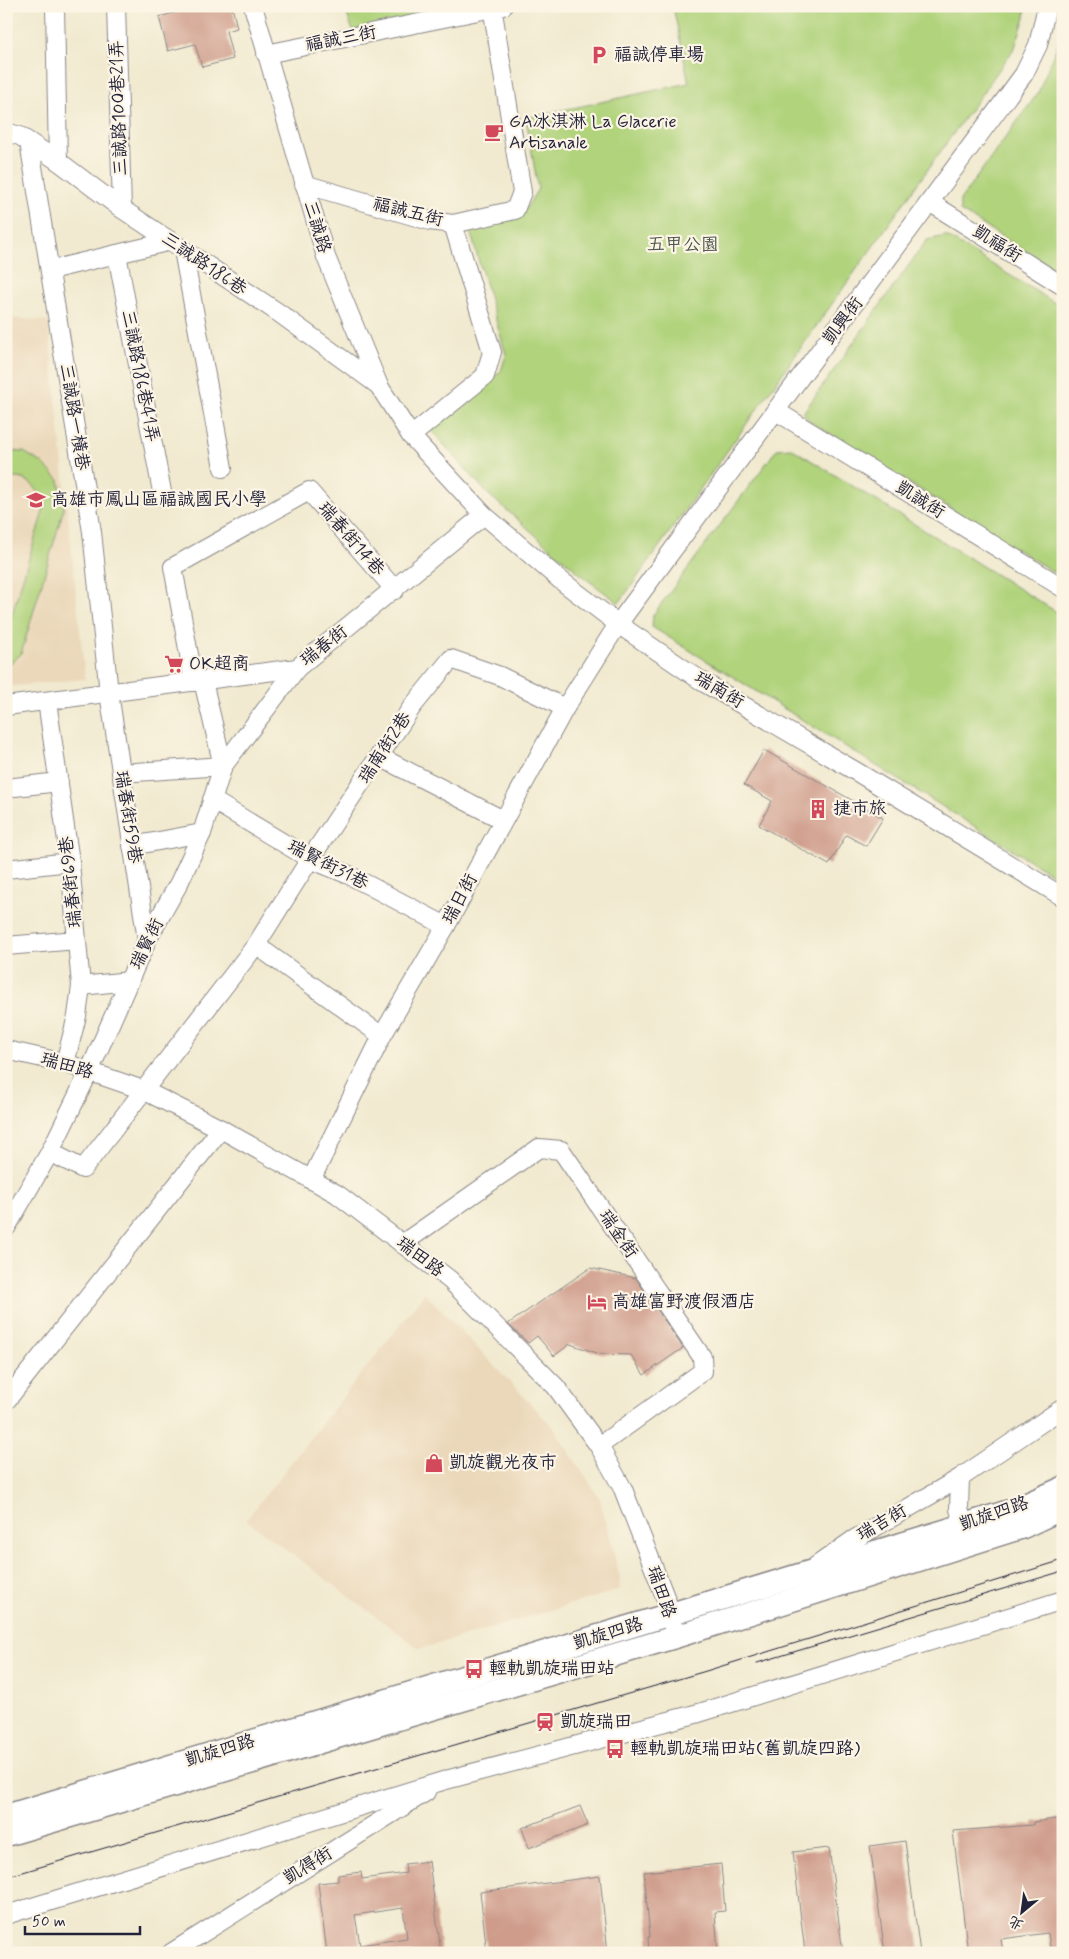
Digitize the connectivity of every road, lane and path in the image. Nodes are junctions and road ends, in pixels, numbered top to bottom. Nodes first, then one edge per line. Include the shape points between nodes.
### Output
1 (55, 6) edge
2 (116, 6) edge
3 (253, 6) edge
4 (1047, 6) edge
5 (496, 7) edge
6 (266, 54) junction
7 (6, 132) edge
8 (29, 142) junction
9 (58, 161) junction
10 (304, 184) junction
11 (931, 203) junction
12 (122, 209) junction
13 (453, 224) junction
14 (177, 245) junction
15 (117, 254) junction
16 (50, 270) junction
17 (1063, 286) edge
18 (379, 386) junction
19 (776, 411) junction
20 (411, 436) junction
21 (223, 468) dead end
22 (163, 497) dead end
23 (484, 515) junction
24 (1063, 588) edge
25 (395, 590) junction
26 (618, 624) junction
27 (297, 668) junction
28 (199, 681) junction
29 (109, 693) junction
30 (47, 701) junction
31 (6, 706) edge
32 (565, 708) junction
33 (380, 757) junction
34 (223, 766) junction
35 (121, 773) junction
36 (59, 782) junction
37 (6, 788) edge
38 (212, 800) junction
39 (503, 820) junction
40 (202, 833) junction
41 (132, 846) junction
42 (310, 859) junction
43 (70, 862) junction
44 (6, 869) edge
45 (1063, 897) edge
46 (446, 926) junction
47 (77, 940) junction
48 (147, 940) junction
49 (256, 945) junction
50 (6, 946) edge
51 (130, 981) junction
52 (81, 986) junction
53 (382, 1036) junction
54 (6, 1050) edge
55 (65, 1063) junction
56 (89, 1072) junction
57 (144, 1090) junction
58 (220, 1129) junction
59 (50, 1152) junction
60 (311, 1180) junction
61 (6, 1228) edge
62 (402, 1244) junction
63 (6, 1401) edge
64 (1063, 1408) edge
65 (599, 1446) junction
66 (960, 1478) junction
67 (1063, 1488) edge
68 (1063, 1508) edge
69 (966, 1534) junction
70 (806, 1573) junction
71 (1063, 1600) edge
72 (670, 1615) junction
73 (675, 1637) junction
74 (446, 1780) junction
75 (6, 1816) edge
76 (6, 1835) edge
77 (6, 1915) edge
78 (171, 1953) edge

1 - 9 street
2 - 12 street, 三誠路100巷21弄
3 - 6 street, 三誠路
4 - 11 street, 凱興街 via 1038,45 1024,74
5 - 6 street, 福誠三街
5 - 13 street, 福誠五街 via 522,192 515,210
6 - 10 street, 三誠路
7 - 8 street, 三誠路186巷
8 - 9 street, 三誠路186巷
8 - 16 street, 三誠路一橫巷
9 - 12 street, 三誠路186巷
10 - 13 street, 福誠五街
10 - 18 street, 三誠路 via 326,257
11 - 17 street, 凱福街
11 - 19 street, 凱興街
12 - 14 street, 三誠路186巷
13 - 20 street via 492,352 485,376
14 - 15 street
14 - 18 street, 三誠路186巷
14 - 21 street
15 - 16 street
15 - 22 street, 三誠路186巷41弄
16 - 29 street, 三誠路一橫巷 via 92,532
18 - 20 street, 三誠路
19 - 24 street, 凱誠街
19 - 26 street, 凱興街
20 - 23 street, 瑞南街
23 - 25 street, 瑞春街
23 - 26 street, 瑞南街
25 - 27 street, 瑞春街
25 - 28 street, 瑞春街14巷 via 309,491 173,568
26 - 32 street, 瑞日街
26 - 45 street, 瑞南街 via 703,682
27 - 28 street, 瑞春街
27 - 34 street, 瑞賢街
28 - 29 street, 瑞春街
28 - 34 street
29 - 30 street, 瑞春街
29 - 35 street, 瑞春街59巷
30 - 31 street, 瑞春街
30 - 36 street, 瑞春街69巷
32 - 33 street, 瑞南街2巷 via 500,676 451,659 412,707
32 - 39 street, 瑞日街
33 - 39 street
33 - 42 street, 瑞南街2巷
34 - 35 street
34 - 38 street, 瑞賢街
35 - 41 street, 瑞春街59巷
36 - 37 street
36 - 43 street, 瑞春街69巷
38 - 40 street, 瑞賢街
38 - 42 street, 瑞賢街31巷
39 - 46 street, 瑞日街
40 - 41 street
40 - 48 street, 瑞賢街
41 - 48 street, 瑞春街59巷
42 - 46 street, 瑞賢街31巷 via 349,875
42 - 49 street, 瑞南街2巷
43 - 44 street
43 - 47 street, 瑞春街69巷
46 - 53 street, 瑞日街
47 - 50 street
47 - 52 street, 瑞春街69巷
48 - 51 street, 瑞賢街
49 - 53 street
49 - 57 street, 瑞南街2巷
51 - 52 street
51 - 56 street, 瑞賢街
52 - 55 street, 瑞春街69巷 via 78,1016
53 - 60 street, 瑞日街
54 - 55 street, 瑞田路
55 - 56 street, 瑞田路
56 - 57 street, 瑞田路
56 - 59 street, 瑞賢街
57 - 58 street, 瑞田路
57 - 59 street, 瑞南街2巷 via 82,1169
58 - 60 street, 瑞田路
58 - 63 street
59 - 61 street, 瑞賢街
60 - 62 street, 瑞田路 via 337,1194
62 - 65 street, 瑞田路 via 450,1280 556,1387
62 - 65 street, 瑞金街 via 538,1148 561,1150 702,1357 703,1371
64 - 66 street, 瑞吉街
65 - 72 street, 瑞田路 via 623,1489
66 - 69 street via 959,1509
66 - 70 street, 瑞吉街 via 853,1540
67 - 69 street, 凱旋四路
68 - 69 street, 凱旋四路 via 1023,1527
69 - 70 street, 凱旋四路
69 - 73 street, 凱旋四路
70 - 72 street, 凱旋四路
71 - 74 street via 699,1713
72 - 73 street, 瑞田路
72 - 75 street, 凱旋四路
73 - 76 street, 凱旋四路
74 - 77 street
74 - 78 street, 凱得街

